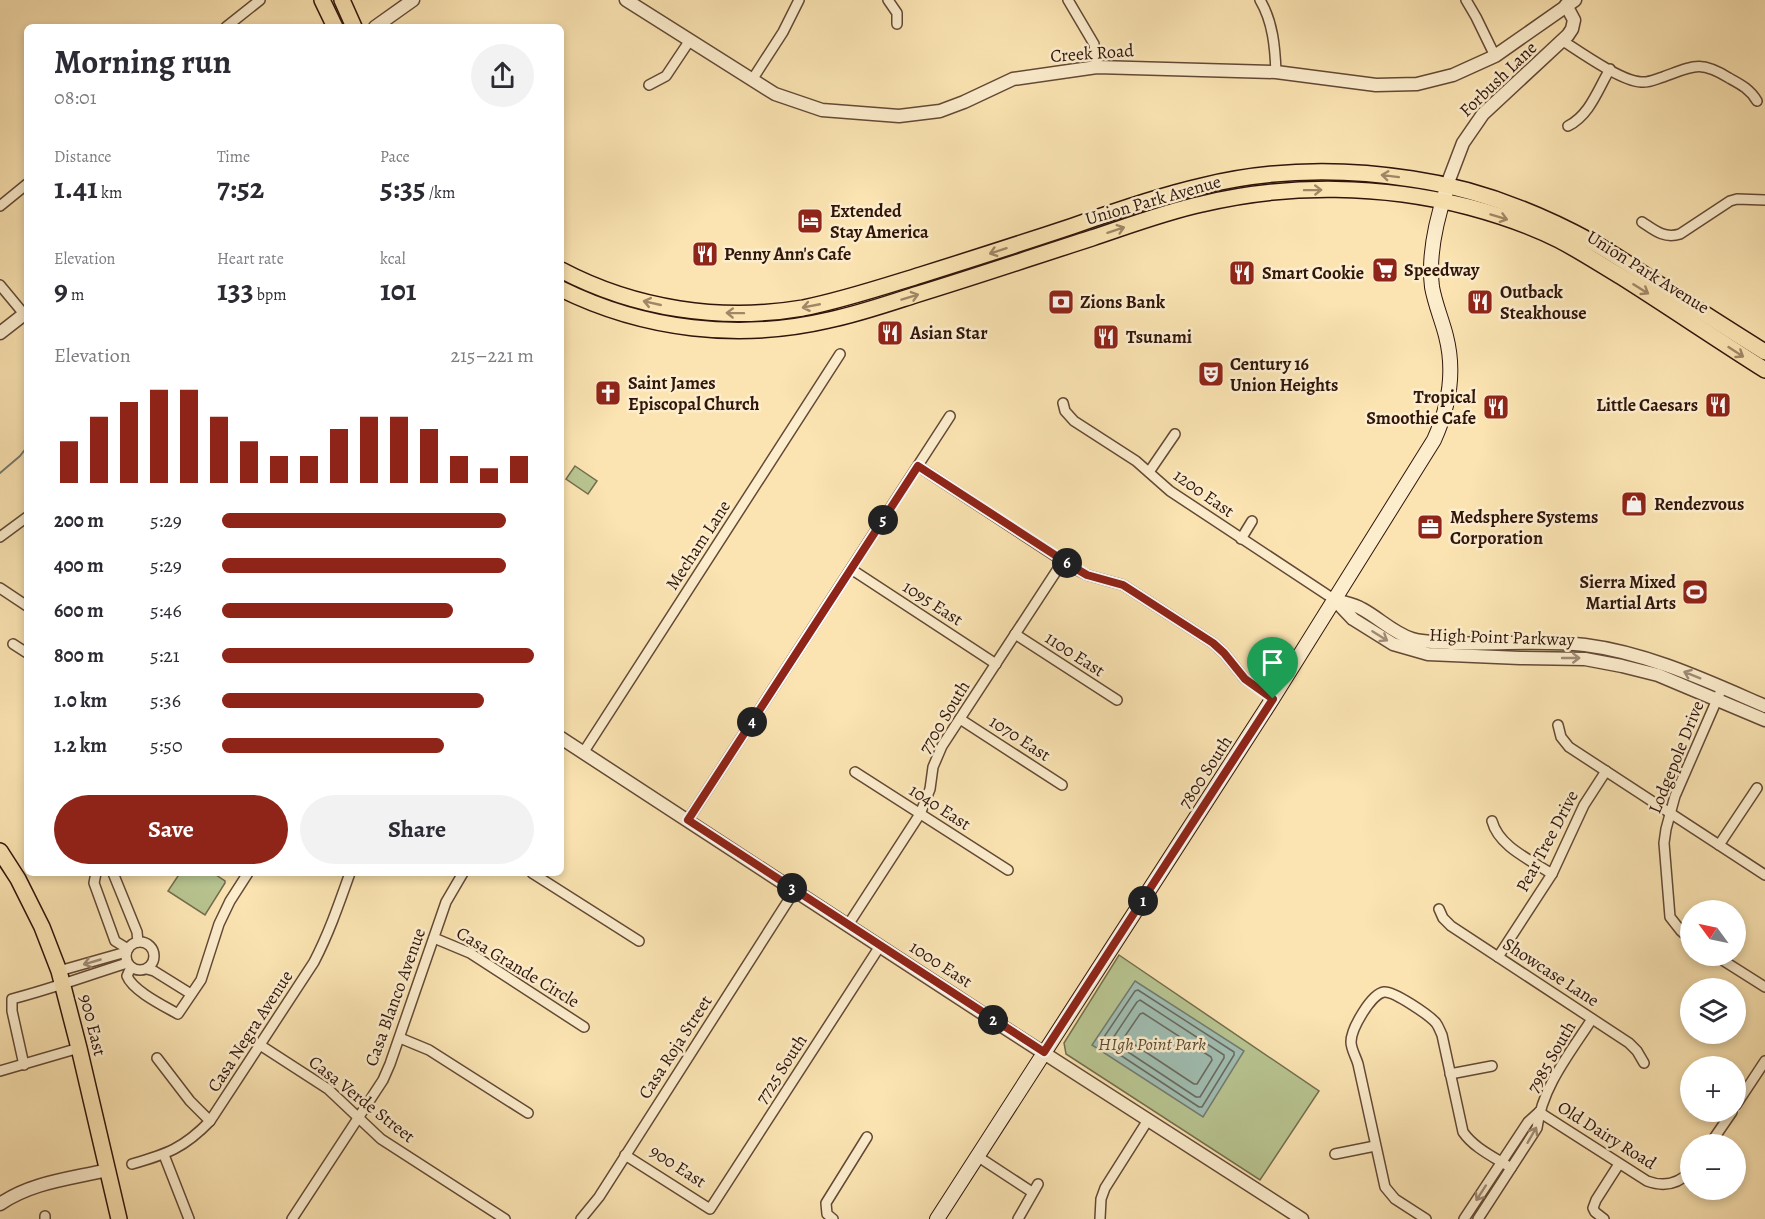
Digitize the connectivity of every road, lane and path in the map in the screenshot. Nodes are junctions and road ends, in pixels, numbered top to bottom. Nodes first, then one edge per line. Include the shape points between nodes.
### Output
1 (260, 0) edge
2 (322, 0) edge
3 (342, 0) edge
4 (413, 0) edge
5 (626, 0) edge
6 (799, 0) edge
7 (888, 0) edge
8 (1068, 0) edge
9 (1260, 0) edge
10 (1466, 0) edge
11 (1570, 2) edge
12 (230, 24) edge
13 (334, 24) edge
14 (353, 24) edge
15 (379, 24) edge
16 (897, 24) dead end
17 (690, 40) junction
18 (1563, 41) junction
19 (1495, 56) junction
20 (1097, 67) junction
21 (1610, 69) junction
22 (1276, 72) junction
23 (752, 80) junction
24 (649, 85) dead end
25 (1757, 101) dead end
26 (1568, 126) dead end
27 (1447, 185) junction
28 (24, 186) edge
29 (1765, 200) edge
30 (1442, 202) junction
31 (0, 206) edge
32 (1642, 222) dead end
33 (1559, 240) junction
34 (1604, 249) junction
35 (564, 271) edge
36 (0, 285) edge
37 (564, 290) edge
38 (24, 312) edge
39 (24, 315) edge
40 (0, 333) edge
41 (1765, 352) edge
42 (840, 354) dead end
43 (1765, 370) edge
44 (1063, 403) dead end
45 (950, 416) dead end
46 (1175, 434) dead end
47 (918, 466) junction
48 (1149, 472) junction
49 (24, 519) edge
50 (1252, 521) dead end
51 (0, 537) edge
52 (1241, 538) junction
53 (1063, 561) junction
54 (851, 569) junction
55 (0, 588) edge
56 (1335, 600) junction
57 (24, 604) edge
58 (1015, 634) junction
59 (13, 644) dead end
60 (24, 651) edge
61 (996, 664) junction
62 (1719, 693) junction
63 (1273, 699) junction
64 (1117, 700) dead end
65 (1765, 706) edge
66 (960, 719) junction
67 (1765, 720) edge
68 (1558, 725) dead end
69 (564, 740) edge
70 (583, 753) junction
71 (1606, 771) junction
72 (855, 772) dead end
73 (1062, 785) dead end
74 (1756, 788) dead end
75 (1670, 812) junction
76 (920, 814) junction
77 (688, 820) junction
78 (1492, 821) dead end
79 (1719, 845) junction
80 (0, 850) edge
81 (1008, 870) dead end
82 (1552, 874) junction
83 (1765, 875) edge
84 (22, 876) edge
85 (95, 876) edge
86 (114, 876) edge
87 (246, 876) edge
88 (349, 876) edge
89 (461, 876) edge
90 (537, 876) edge
91 (795, 890) junction
92 (1439, 909) dead end
93 (848, 925) junction
94 (1680, 931) edge
95 (434, 938) junction
96 (639, 941) dead end
97 (138, 942) junction
98 (880, 946) junction
99 (127, 951) junction
100 (1498, 957) junction
101 (129, 965) junction
102 (1732, 966) edge
103 (147, 969) junction
104 (61, 977) junction
105 (1765, 987) edge
106 (191, 994) junction
107 (1592, 1019) junction
108 (584, 1027) dead end
109 (400, 1038) junction
110 (260, 1045) junction
111 (79, 1048) junction
112 (1044, 1052) junction
113 (157, 1058) dead end
114 (1765, 1061) edge
115 (1644, 1063) dead end
116 (24, 1065) junction
117 (1492, 1066) dead end
118 (0, 1071) edge
119 (1450, 1074) junction
120 (1746, 1090) edge
121 (1539, 1112) junction
122 (528, 1113) dead end
123 (358, 1117) junction
124 (1148, 1120) junction
125 (210, 1121) junction
126 (867, 1137) dead end
127 (1375, 1146) junction
128 (1335, 1154) dead end
129 (164, 1155) junction
130 (625, 1155) junction
131 (977, 1156) junction
132 (1502, 1162) junction
133 (132, 1164) dead end
134 (1619, 1164) junction
135 (1511, 1168) junction
136 (107, 1170) junction
137 (1680, 1180) edge
138 (0, 1204) edge
139 (710, 1209) joint
140 (119, 1219) edge
141 (189, 1219) edge
142 (292, 1219) edge
143 (505, 1219) edge
144 (581, 1219) edge
145 (833, 1219) edge
146 (937, 1219) edge
147 (1018, 1219) edge
148 (1100, 1219) edge
149 (1302, 1219) edge
150 (1426, 1219) edge
151 (1464, 1219) edge
152 (1478, 1219) edge
153 (1604, 1219) edge

1 - 12 street
2 - 13 main road
3 - 14 main road
4 - 15 street
5 - 17 street, Creek Road
6 - 23 street
7 - 16 street via 897,13
8 - 20 street via 1091,37
9 - 22 street via 1271,26
10 - 19 street
11 - 18 street, Forbush Lane via 1574,20
11 - 19 street, Creek Road
17 - 23 street, Creek Road
17 - 24 street via 666,76
18 - 21 street
18 - 27 street, Forbush Lane via 1470,130
19 - 22 street, Creek Road via 1453,75 1417,84 1376,85
20 - 22 street, Creek Road
20 - 23 street, Creek Road via 1013,79 940,111 899,116 810,107
21 - 25 street via 1631,80 1647,82 1690,67 1710,67 1746,88
21 - 26 street via 1585,114
27 - 30 main road, 7800 South
27 - 34 main road, Union Park Avenue via 1516,206
27 -> 35 main road, Union Park Avenue via 1379,174 1328,172 1222,181 857,294 771,312 709,313 668,307 607,290
28 - 31 street
29 - 32 street via 1730,201 1680,234 1666,236
30 -> 33 main road, Union Park Avenue via 1508,219
37 -> 30 main road, Union Park Avenue via 619,313 663,324 725,331 775,329 854,314 1167,213 1226,199 1270,192 1331,190
30 - 56 main road, 7800 South via 1431,269 1450,361 1443,417 1429,450
33 - 34 main road via 1568,238
33 -> 43 main road, Union Park Avenue
34 - 41 main road, Union Park Avenue
36 - 38 street
39 - 40 street
42 - 70 street, Mecham Lane
44 - 48 street, 1200 East via 1074,421
45 - 47 street
46 - 48 street
47 - 53 street
47 - 54 street
48 - 52 street, 1200 East via 1170,491
49 - 51 street
50 - 52 street
52 - 56 street, 1200 East
53 - 58 street, 7700 South
53 - 63 street via 1087,575 1123,585 1213,643 1245,679
54 - 61 street, 1095 East
54 - 77 street
55 - 57 street
56 - 62 street, High Point Parkway via 1353,619 1393,644 1428,654 1585,658
56 - 63 main road, 7800 South
58 - 61 street, 7700 South
58 - 64 street, 1100 East
59 - 60 street
61 - 66 street, 7700 South
62 - 65 street, High Point Parkway
62 - 67 street, High Point Parkway
62 - 75 street, Lodgepole Drive
63 - 112 main road, 7800 South
66 - 73 street, 1070 East
66 - 76 street, 7700 South via 937,756
68 - 71 street via 1569,747
69 - 70 street, 1000 East
70 - 77 street, 1000 East
71 - 75 street
71 - 82 street, Pear Tree Drive via 1584,805
72 - 76 street, 1040 East
74 - 79 street
75 - 79 street
75 - 94 street, Lodgepole Drive via 1664,843 1669,909
76 - 81 street, 1040 East
76 - 93 street, 7700 South
77 - 91 street, 1000 East
78 - 82 street via 1503,842
79 - 83 street
80 - 84 main road, 900 East
82 - 100 street, Pear Tree Drive
84 - 104 main road, 900 East
85 - 99 street via 94,883 115,941
86 - 97 street
87 - 106 street via 219,924 201,980
88 - 110 street, Casa Negra Avenue via 314,962
89 - 95 street, Casa Blanco Avenue via 446,902
90 - 96 street
91 - 93 street, 1000 East
91 - 130 street, Casa Roja Street
92 - 100 street, Showcase Lane via 1451,926
93 - 98 street, 1000 East
95 - 108 street, Casa Grande Circle via 470,953
95 - 109 street, Casa Blanco Avenue
97 - 99 street
97 - 103 street via 149,945 154,954
98 - 112 street, 1000 East
98 - 139 street, 7725 South
99 - 101 street
99 -> 104 street
100 - 107 street, Showcase Lane
101 - 103 street via 136,970
101 - 104 street
101 - 106 street via 129,981 178,1014
102 - 105 street
103 - 106 street
104 - 111 main road, 900 East
104 - 116 street via 44,991 12,999
107 - 115 street, Showcase Lane via 1629,1043
107 - 121 street, 7985 South via 1553,1079
109 - 122 street via 429,1050
109 - 123 street, Casa Blanco Avenue via 382,1080
110 - 123 street, Casa Verde Street via 328,1089
110 - 125 street, Casa Negra Avenue
111 - 116 street
111 - 136 main road, 900 East
112 - 124 street, 1000 East
112 - 131 main road, 7800 South
113 - 125 street
114 - 120 street
116 - 118 street
117 - 119 street
119 - 127 street via 1442,1035 1435,1022 1396,995 1383,992 1374,998 1356,1025 1351,1044
119 - 132 street via 1463,1132 1475,1146
121 - 132 street, Old Dairy Road
121 - 134 street, Old Dairy Road
135 -> 121 street, Old Dairy Road via 1537,1128
123 - 142 street, Casa Blanco Avenue
123 - 143 street, Casa Verde Street via 381,1139
124 - 148 street via 1105,1188
124 - 149 street, 1000 East
125 - 129 street, Casa Negra Avenue via 187,1143
126 - 145 street via 826,1203 827,1214
127 - 128 street
127 - 150 street via 1389,1193
129 - 133 street, Casa Negra Avenue
129 - 141 street
130 - 139 street, 900 East
130 - 144 street, Casa Roja Street
131 - 146 main road, 7800 South
131 - 147 street via 1035,1188
132 - 135 street
132 -> 151 street, Old Dairy Road
134 - 137 street, Old Dairy Road via 1656,1184
134 - 153 street via 1594,1204 1595,1212
135 - 152 street, Old Dairy Road
136 - 138 street via 26,1189
136 - 140 main road, 900 East

